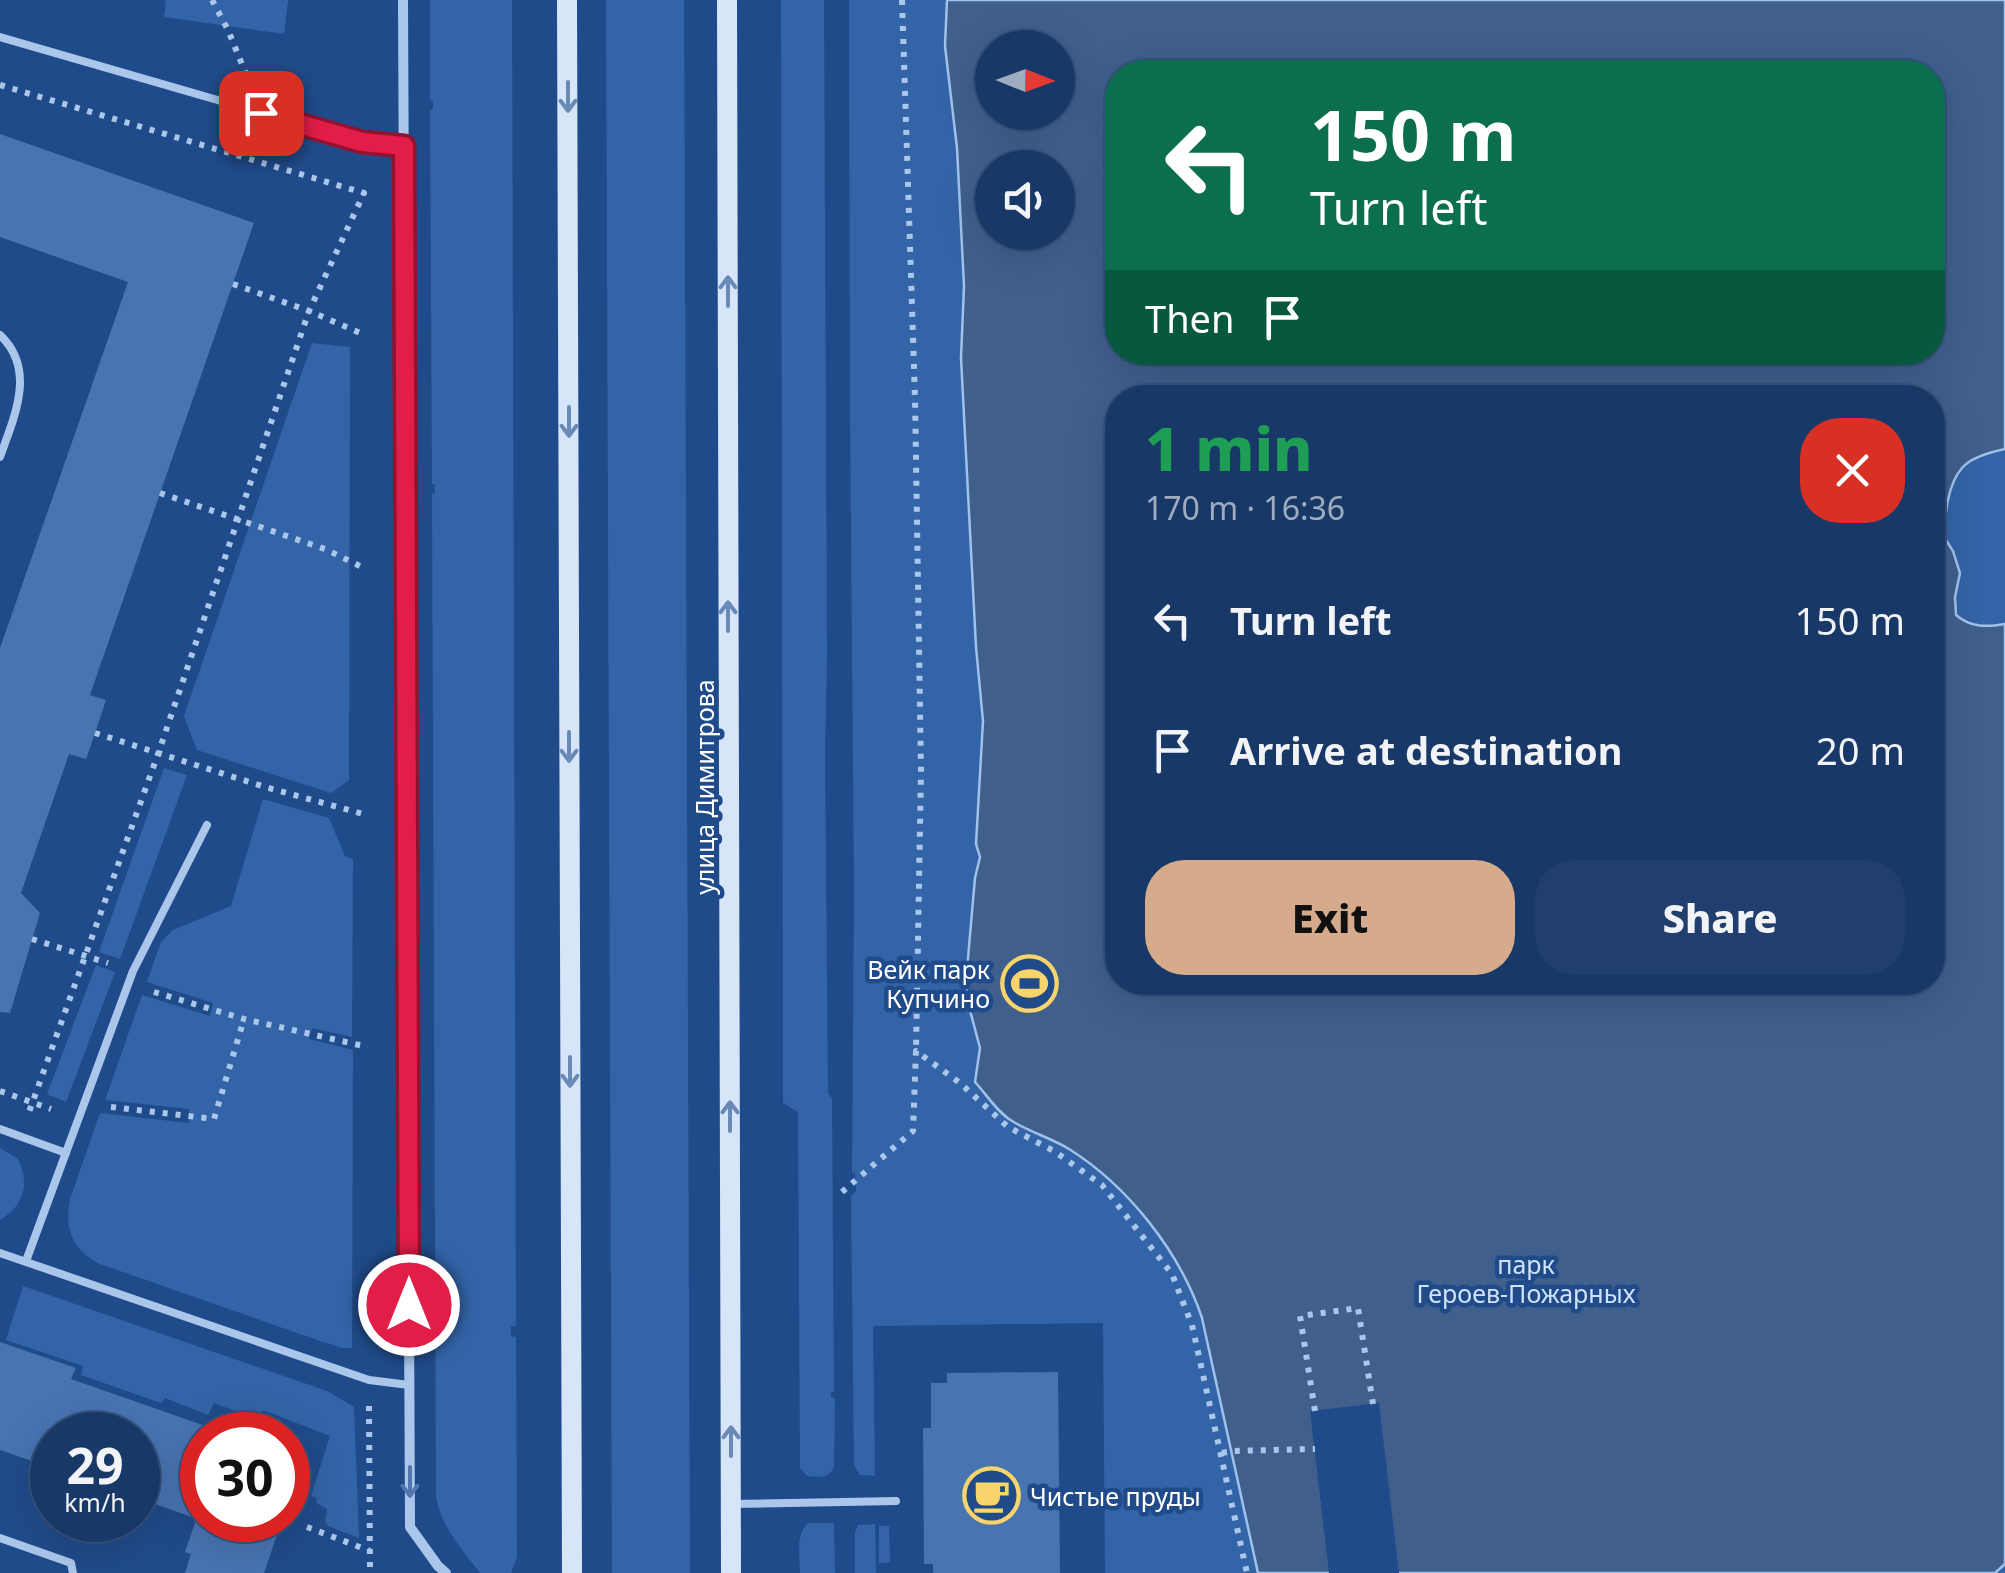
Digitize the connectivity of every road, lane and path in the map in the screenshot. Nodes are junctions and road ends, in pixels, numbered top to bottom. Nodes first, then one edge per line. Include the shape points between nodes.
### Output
1 (212, 0) edge
2 (403, 0) edge
3 (568, 0) edge
4 (727, 0) edge
5 (902, 0) edge
6 (0, 37) edge
7 (0, 85) edge
8 (261, 113) junction
9 (404, 146) junction
10 (233, 284) dead end
11 (309, 311) junction
12 (0, 335) edge
13 (365, 335) dead end
14 (0, 457) edge
15 (160, 493) dead end
16 (237, 518) junction
17 (366, 570) dead end
18 (95, 733) dead end
19 (158, 754) junction
20 (367, 815) dead end
21 (207, 824) dead end
22 (32, 940) dead end
23 (85, 955) junction
24 (133, 972) junction
25 (128, 985) junction
26 (244, 1019) junction
27 (368, 1047) dead end
28 (916, 1052) junction
29 (0, 1091) edge
30 (32, 1103) junction
31 (86, 1104) junction
32 (79, 1120) junction
33 (0, 1129) edge
34 (20, 1136) junction
35 (66, 1152) junction
36 (842, 1192) dead end
37 (0, 1253) edge
38 (26, 1261) junction
39 (368, 1380) junction
40 (409, 1385) junction
41 (1373, 1404) dead end
42 (1315, 1411) dead end
43 (1315, 1449) dead end
44 (1222, 1453) junction
45 (896, 1501) dead end
46 (731, 1504) junction
47 (310, 1529) edge
48 (0, 1538) edge
49 (370, 1551) junction
50 (73, 1573) edge
51 (370, 1573) edge
52 (446, 1573) edge
53 (572, 1573) edge
54 (731, 1573) edge
55 (1247, 1573) edge

1 - 8 path
2 - 9 street
3 -> 53 street
46 -> 4 street, улица Димитрова
5 - 28 path via 921,771
6 - 8 lane
7 - 11 path via 364,193
8 - 9 lane via 362,142
9 - 40 street
10 - 11 path
11 - 13 path
11 - 16 path
12 - 14 lane via 15,355 21,390
15 - 16 path
16 - 17 path
16 - 19 path
18 - 19 path
19 - 20 path
19 - 23 path
21 - 24 lane
22 - 23 path
23 - 24 path
23 - 30 path
24 - 25 lane
25 - 26 path
25 - 31 lane
26 - 27 path
26 - 31 path via 214,1120
28 - 36 path via 913,1131
28 - 44 path via 1008,1128 1102,1185 1172,1274 1192,1325
29 - 30 path
30 - 32 path
30 - 34 path
31 - 32 lane
32 - 35 lane
33 - 34 lane
34 - 35 lane
35 - 38 lane
37 - 38 lane
38 - 39 lane
39 - 40 lane
39 - 49 path
40 -> 52 street via 410,1527
41 - 42 path via 1358,1308 1300,1316
43 - 44 path
44 - 55 path
45 - 46 lane
46 - 54 street, улица Димитрова
47 - 49 path
48 - 50 lane via 71,1563
49 - 51 path

